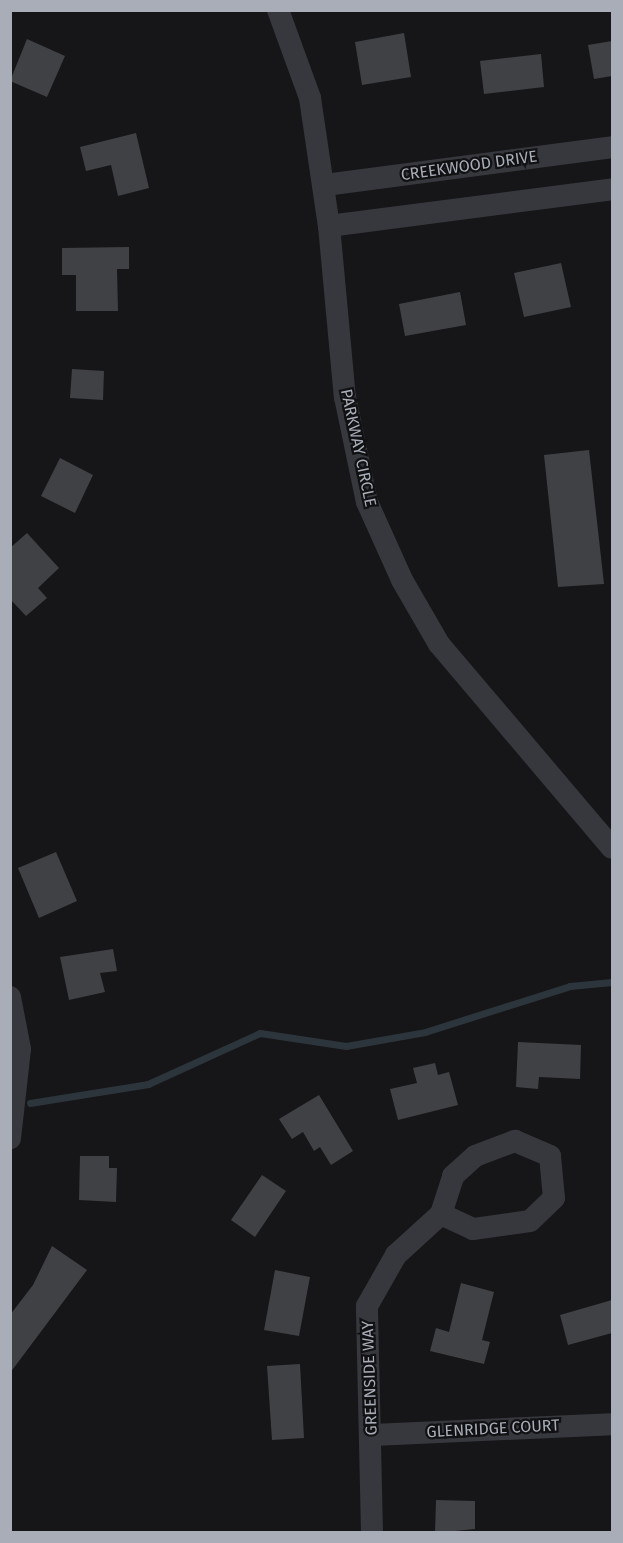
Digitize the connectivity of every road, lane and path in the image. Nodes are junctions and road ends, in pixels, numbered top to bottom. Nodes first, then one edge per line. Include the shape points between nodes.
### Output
1 (278, 10) edge
2 (612, 147) edge
3 (325, 185) junction
4 (612, 189) edge
5 (329, 226) junction
6 (612, 848) edge
7 (10, 997) edge
8 (10, 1138) edge
9 (441, 1214) junction
10 (612, 1424) edge
11 (373, 1435) junction
12 (372, 1533) edge

1 - 3 street, PARKWAY CIRCLE via 310,98
2 - 3 street, CREEKWOOD DRIVE
3 - 5 street, PARKWAY CIRCLE
4 - 5 street
5 - 6 street, PARKWAY CIRCLE via 345,397 367,502 375,522 439,644
7 - 8 street via 20,1049
9 - 9 street via 473,1229 530,1221 554,1198 550,1156 515,1141 476,1156 453,1176
9 - 11 street, GREENSIDE WAY via 396,1255 368,1306
10 - 11 street, GLENRIDGE COURT
11 - 12 street, GREENSIDE WAY

